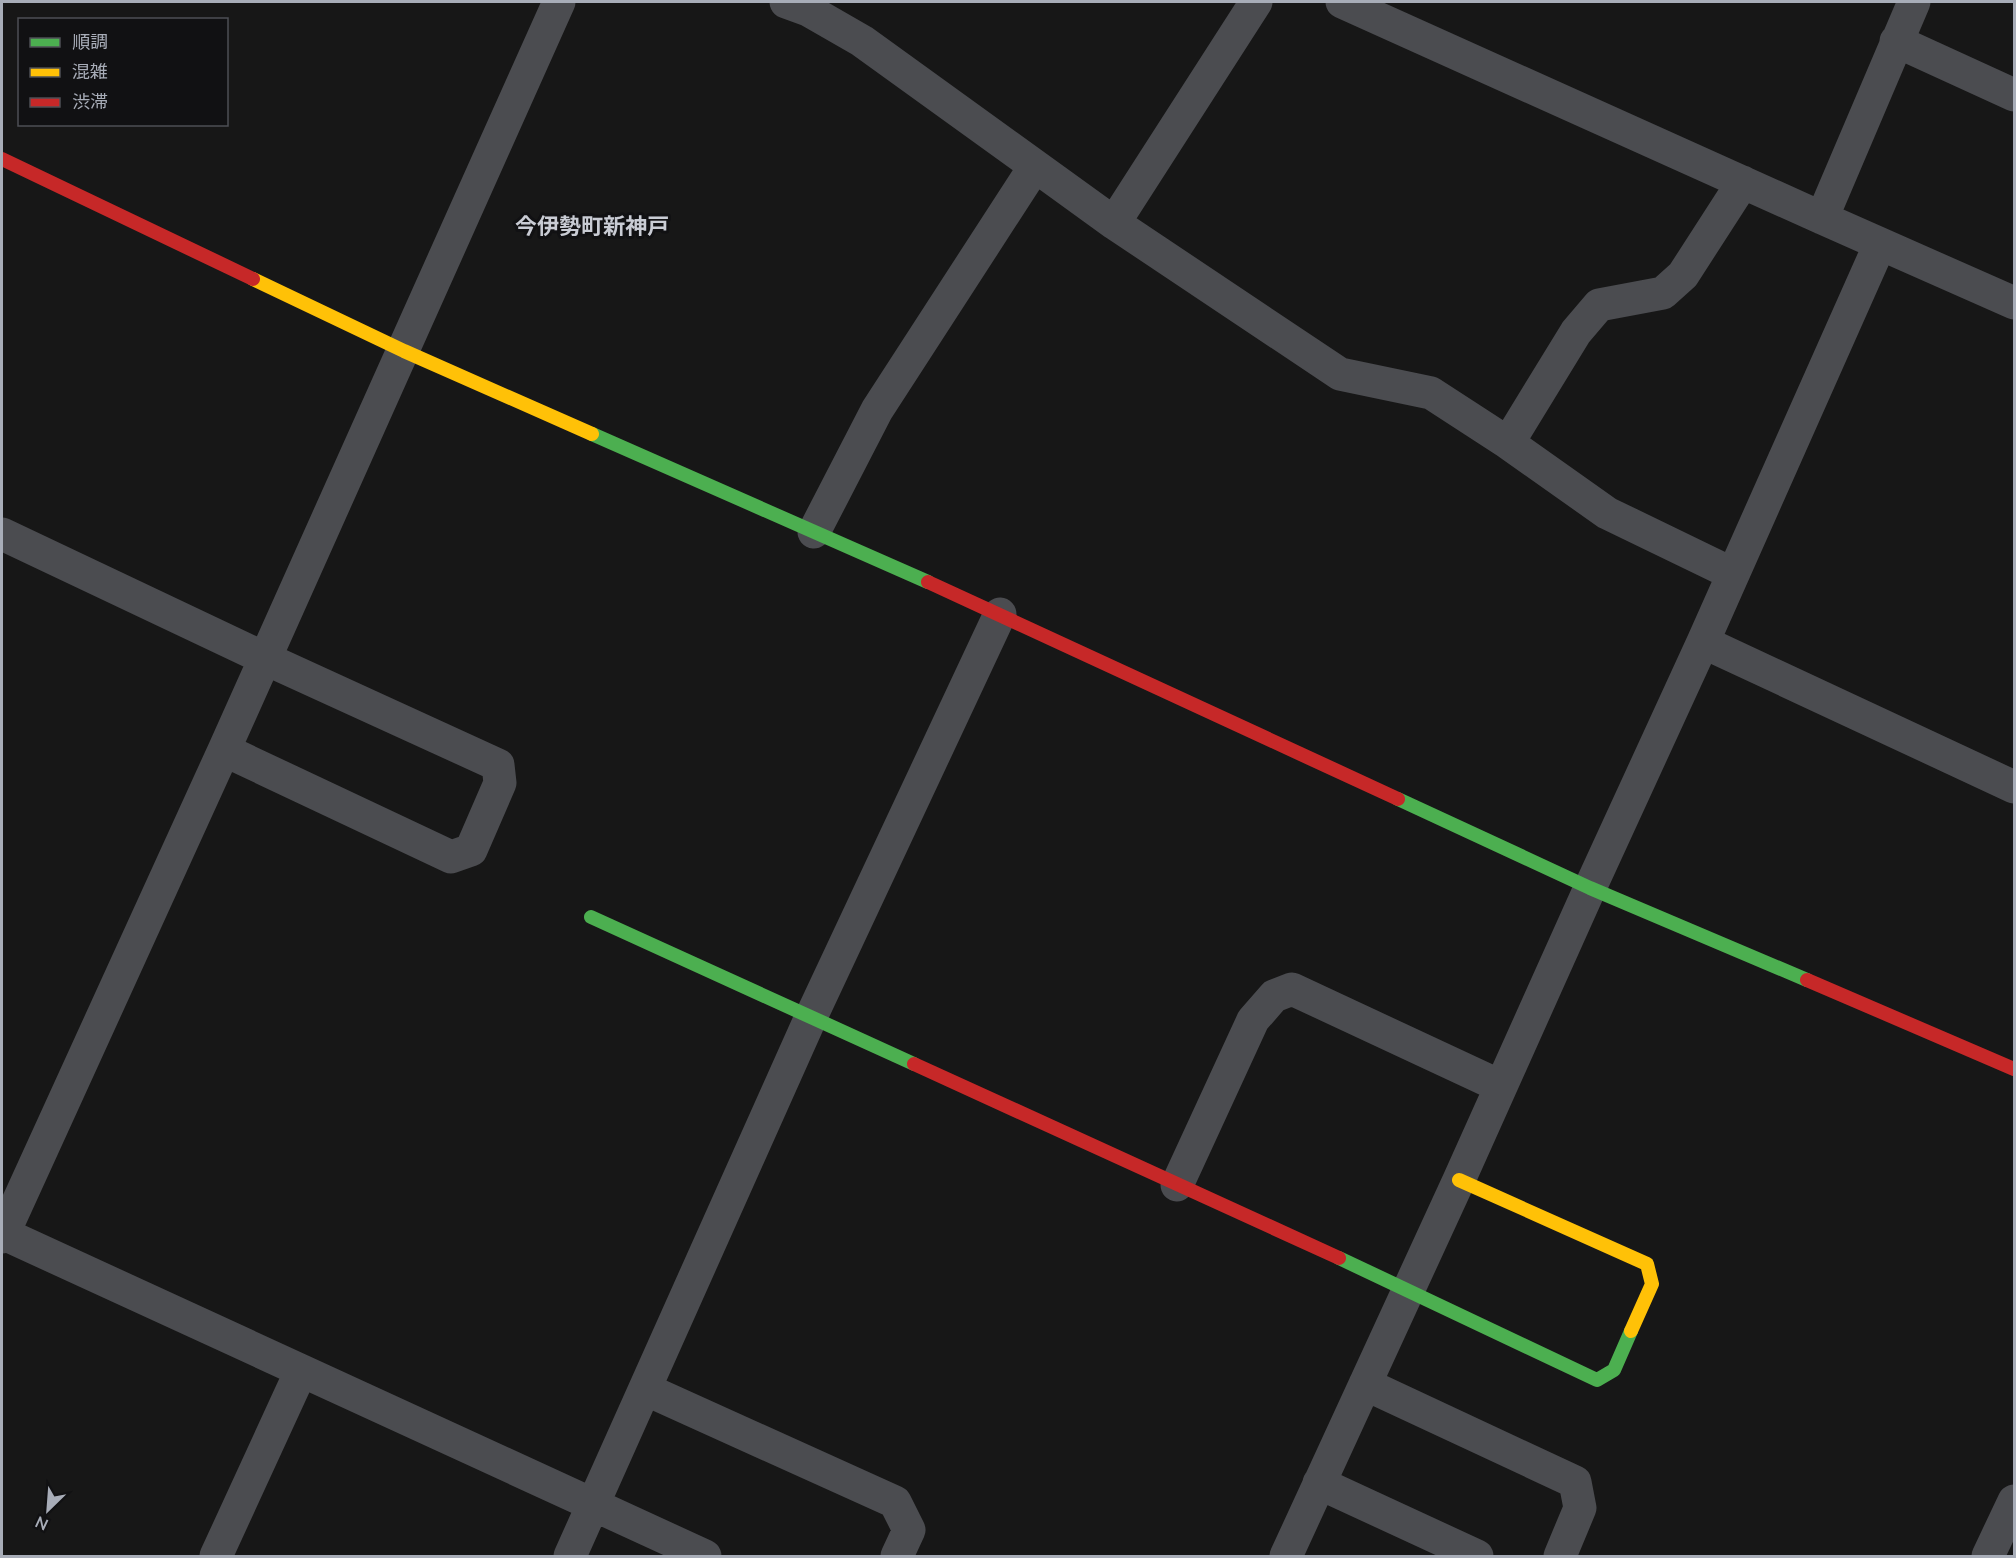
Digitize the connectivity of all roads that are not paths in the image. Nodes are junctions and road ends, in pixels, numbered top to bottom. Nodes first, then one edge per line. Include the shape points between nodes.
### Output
1 (559, 2) edge
2 (786, 2) edge
3 (1256, 2) edge
4 (1342, 2) edge
5 (1911, 2) edge
6 (1896, 41) junction
7 (2014, 95) edge
8 (2, 159) edge
9 (1035, 166) junction
10 (1743, 182) junction
11 (1822, 218) junction
12 (1114, 223) junction
13 (1880, 244) junction
14 (2014, 303) edge
15 (404, 351) junction
16 (1508, 443) junction
17 (814, 532) junction
18 (2, 534) edge
19 (1733, 574) junction
20 (999, 614) junction
21 (1703, 642) junction
22 (264, 658) junction
23 (224, 750) junction
24 (2014, 787) edge
25 (1590, 888) junction
26 (591, 917) dead end
27 (811, 1017) junction
28 (2014, 1069) edge
29 (1500, 1086) junction
30 (1459, 1180) junction
31 (1177, 1185) junction
32 (2, 1235) edge
33 (1408, 1288) junction
34 (301, 1371) junction
35 (1365, 1384) junction
36 (645, 1389) junction
37 (1319, 1483) junction
38 (2014, 1501) edge
39 (594, 1505) junction
40 (216, 1557) edge
41 (570, 1557) edge
42 (705, 1557) edge
43 (897, 1557) edge
44 (1286, 1557) edge
45 (1477, 1557) edge
46 (1560, 1557) edge
47 (1988, 1557) edge

1 - 15 street
2 - 9 street via 862,40
3 - 12 street
4 - 10 street
5 - 6 street
6 - 7 street
6 - 11 street
8 - 15 street
9 - 12 street
9 - 17 street via 877,410
10 - 11 street
10 - 16 street via 1683,276 1664,293 1599,305 1576,332
11 - 13 street
12 - 16 street via 1340,374 1431,393
13 - 14 street
13 - 19 street
15 - 17 street
15 - 22 street
16 - 19 street via 1607,513
17 - 20 street
18 - 22 street
19 - 21 street
20 - 25 street
20 - 27 street
21 - 24 street
21 - 25 street
22 - 23 street
22 - 23 street via 498,765 500,783 475,841 471,850 451,857
23 - 32 street
25 - 28 street
25 - 29 street
26 - 27 street
27 - 31 street
27 - 36 street
29 - 30 street
29 - 31 street via 1292,989 1274,996 1253,1020
30 - 33 street
30 - 33 street via 1647,1264 1652,1284 1614,1370 1597,1380
31 - 33 street
32 - 34 street
33 - 35 street
34 - 39 street
34 - 40 street
35 - 37 street
35 - 46 street via 1575,1482 1580,1508
36 - 39 street
36 - 43 street via 895,1502 909,1530
37 - 44 street
37 - 45 street
38 - 47 street
39 - 41 street
39 - 42 street

